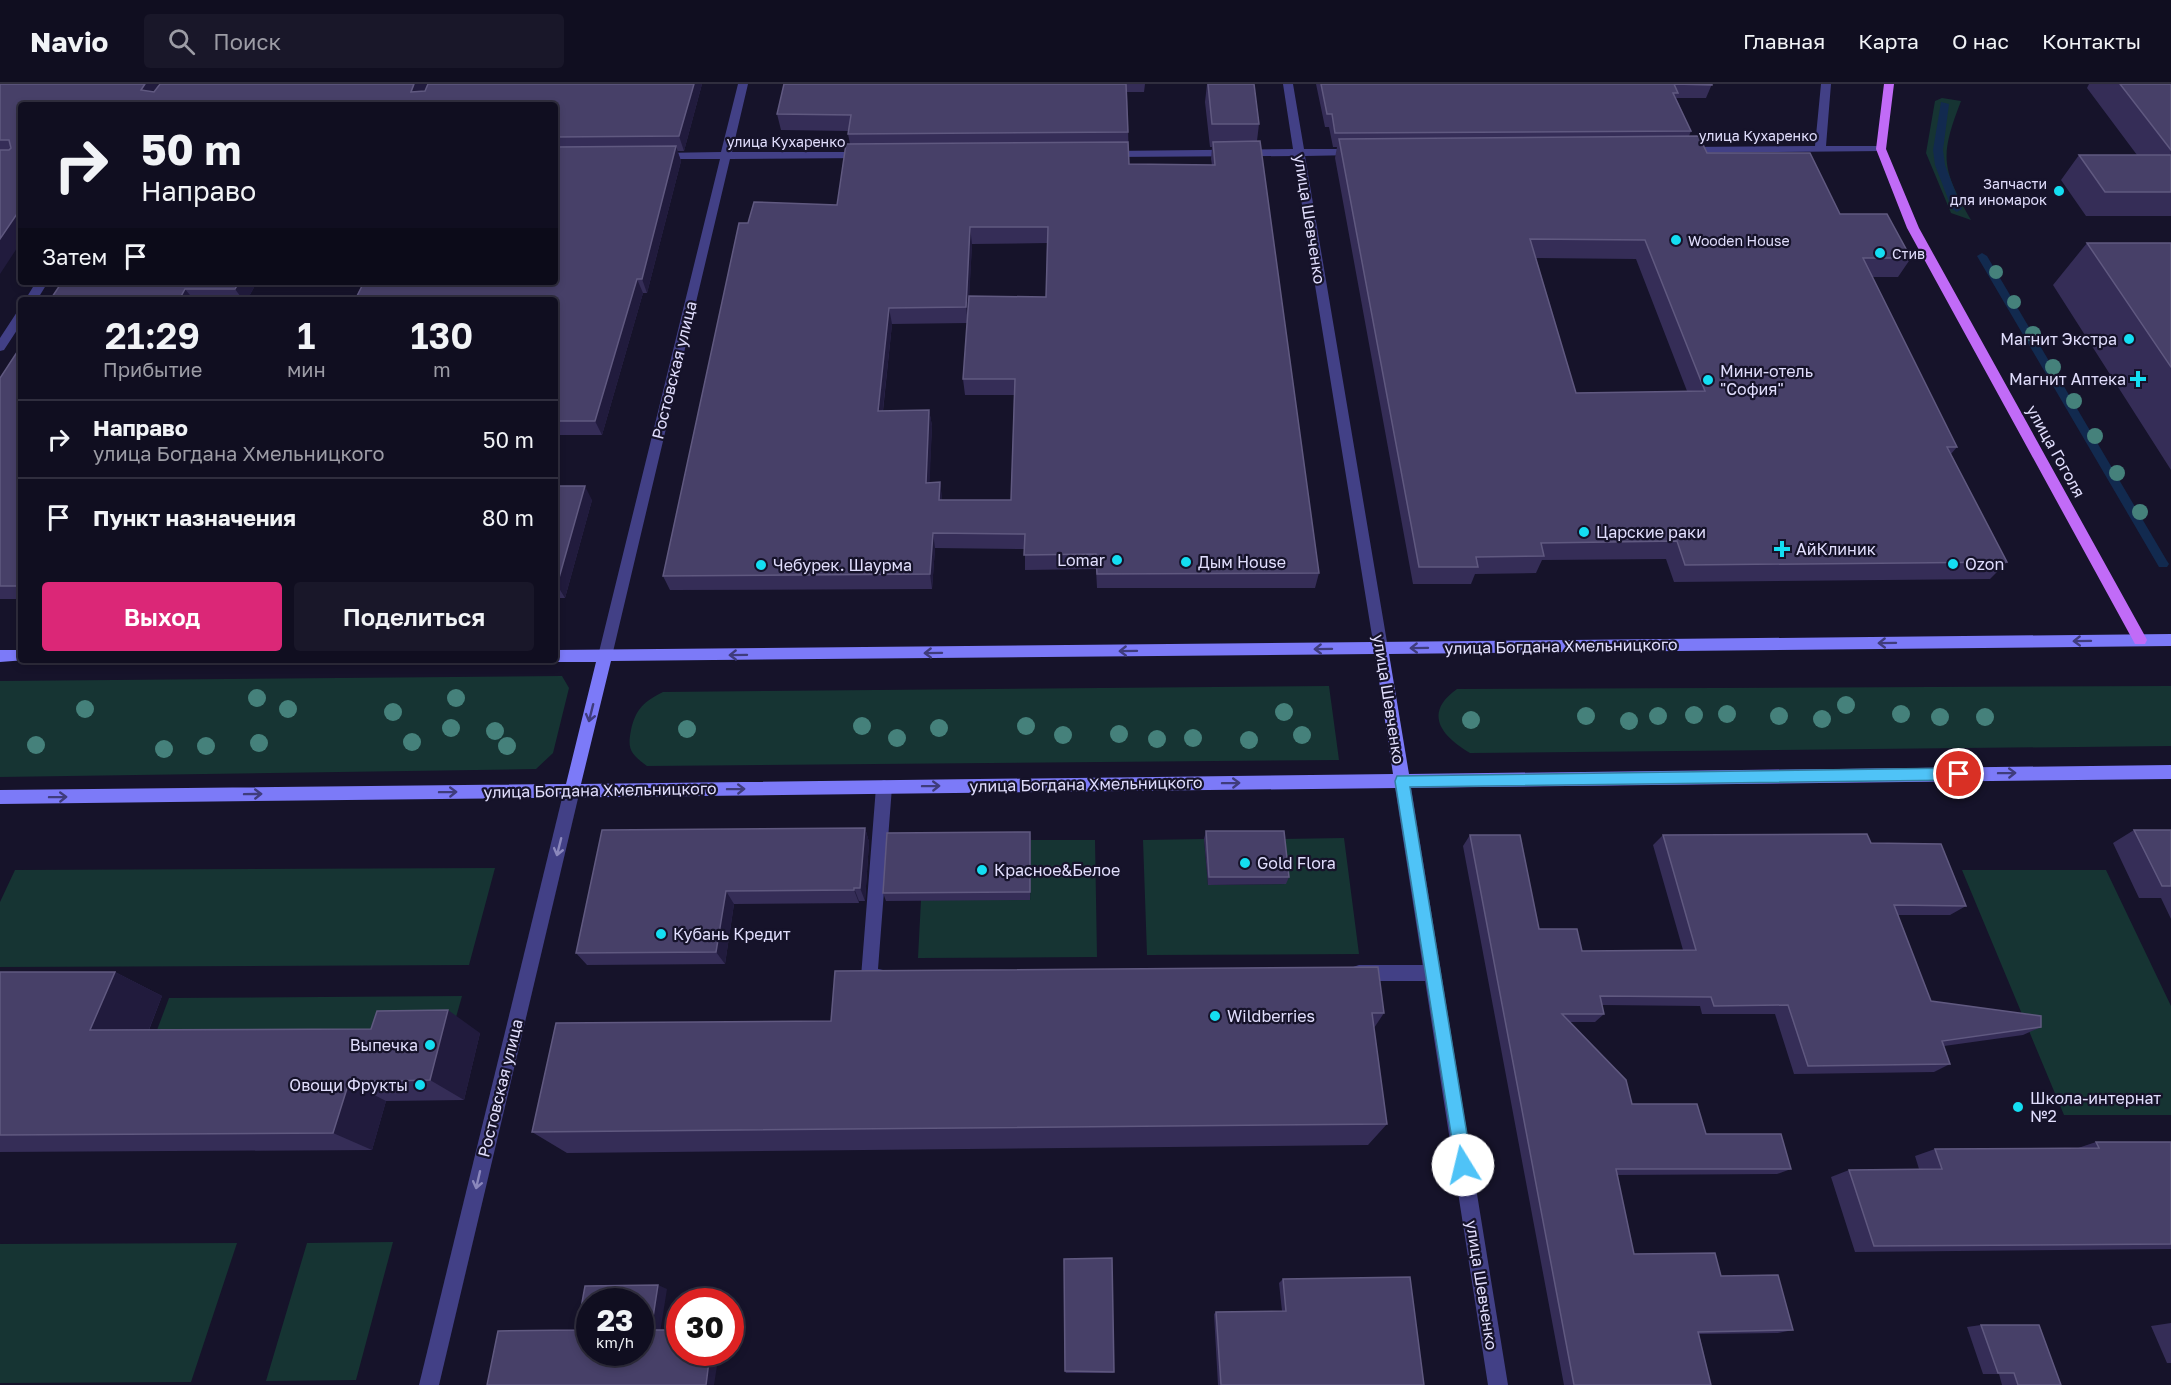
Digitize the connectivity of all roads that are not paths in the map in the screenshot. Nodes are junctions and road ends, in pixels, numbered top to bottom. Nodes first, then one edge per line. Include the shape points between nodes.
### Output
1 (743, 84) edge
2 (1288, 84) edge
3 (1826, 84) edge
4 (1889, 84) edge
5 (1820, 149) junction
6 (1881, 149) junction
7 (1677, 150) edge
8 (1369, 152) edge
9 (1300, 153) junction
10 (1099, 154) edge
11 (874, 155) edge
12 (645, 156) edge
13 (726, 156) junction
14 (18, 320) edge
15 (0, 347) edge
16 (2140, 640) junction
17 (2171, 640) edge
18 (1381, 648) junction
19 (0, 656) edge
20 (18, 656) edge
21 (558, 656) edge
22 (605, 656) junction
23 (2171, 771) edge
24 (1402, 781) junction
25 (884, 787) junction
26 (572, 790) junction
27 (0, 798) edge
28 (1342, 973) edge
29 (1432, 973) junction
30 (904, 977) edge
31 (429, 1385) edge
32 (1498, 1385) edge

1 - 13 street, Ростовская улица
2 - 9 street, улица Шевченко
3 - 5 street
4 - 6 main road
5 - 6 street, улица Кухаренко
5 - 7 street, улица Кухаренко
6 - 16 main road, улица Гоголя via 1913,228
8 - 9 street
9 - 10 street
9 - 18 street, улица Шевченко
11 - 13 street, улица Кухаренко
12 - 13 street, улица Кухаренко
13 - 22 street, Ростовская улица
14 - 15 street
16 - 17 main road, улица Богдана Хмельницкого
16 -> 18 main road, улица Богдана Хмельницкого
18 -> 22 main road, улица Богдана Хмельницкого
18 - 24 main road, улица Шевченко
19 - 20 main road
21 - 22 main road, улица Богдана Хмельницкого
22 -> 26 main road
24 -> 23 main road, улица Богдана Хмельницкого
25 -> 24 main road, улица Богдана Хмельницкого
24 - 29 street, улица Шевченко
26 -> 25 main road, улица Богдана Хмельницкого
25 - 30 street via 869,977
27 -> 26 main road, улица Богдана Хмельницкого
26 -> 31 street, Ростовская улица
28 - 29 street
29 - 32 street, улица Шевченко

